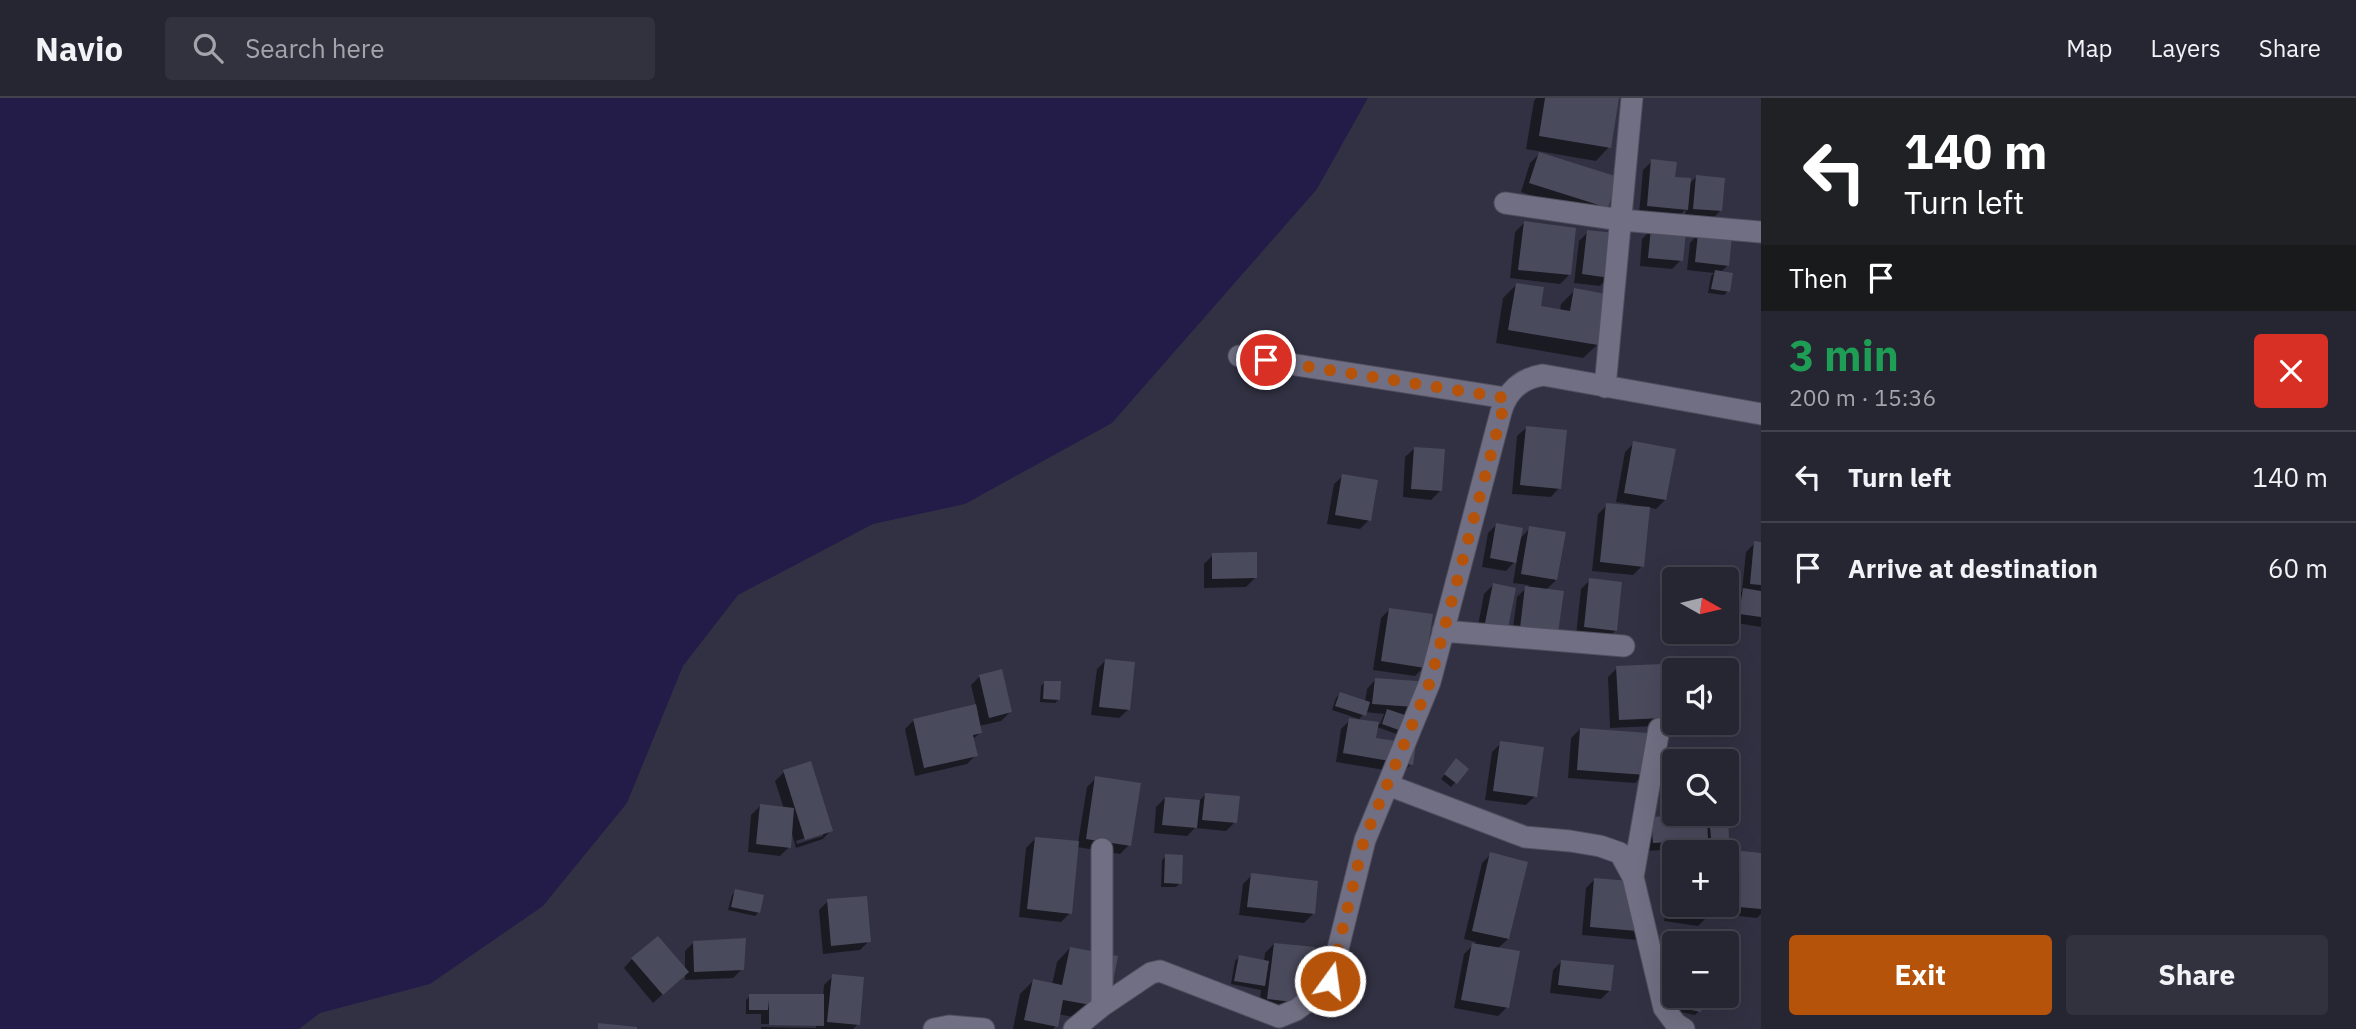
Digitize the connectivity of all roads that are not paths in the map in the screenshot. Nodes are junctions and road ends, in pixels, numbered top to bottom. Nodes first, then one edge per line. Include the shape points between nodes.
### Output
1 (1632, 98) edge
2 (1505, 203) dead end
3 (1621, 220) junction
4 (1761, 232) edge
5 (1239, 356) dead end
6 (1605, 387) junction
7 (1506, 398) junction
8 (1761, 414) edge
9 (1443, 631) junction
10 (1624, 646) dead end
11 (1659, 729) dead end
12 (1388, 785) junction
13 (1102, 849) dead end
14 (1633, 877) junction
15 (1101, 1006) junction
16 (934, 1029) edge
17 (984, 1029) edge
18 (1074, 1029) edge
19 (1684, 1029) edge

1 - 3 street
2 - 3 street
3 - 4 street
3 - 6 street
5 - 7 street
6 - 7 street via 1539,376 1518,385
6 - 8 street
7 - 9 street
9 - 10 street
9 - 12 street via 1421,707
11 - 14 street
12 - 14 street via 1525,837 1600,846 1620,853
12 - 15 street via 1364,840 1325,988 1279,1017 1160,971
13 - 15 street
14 - 19 street via 1664,1008
15 - 18 street
16 - 17 street

